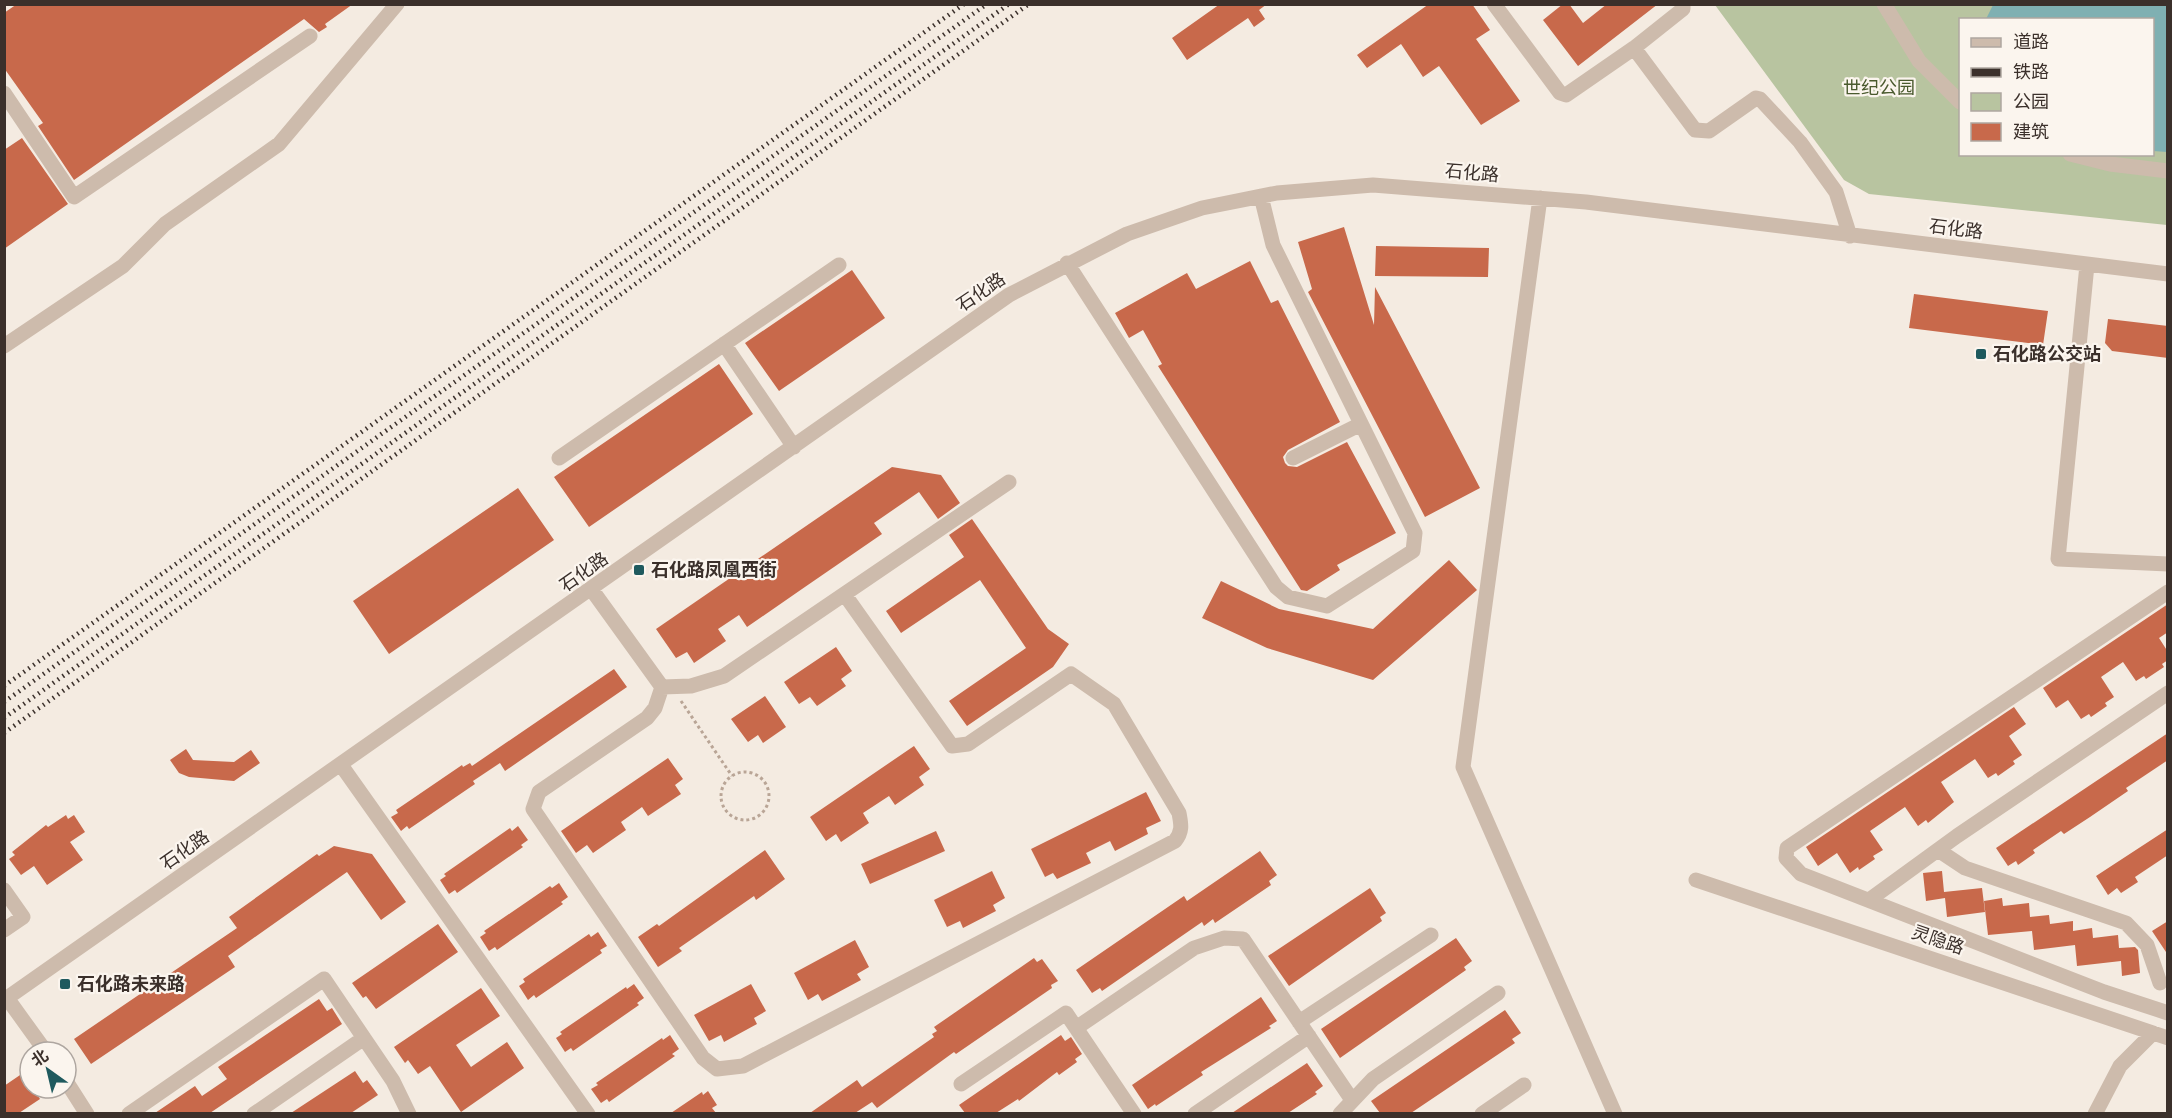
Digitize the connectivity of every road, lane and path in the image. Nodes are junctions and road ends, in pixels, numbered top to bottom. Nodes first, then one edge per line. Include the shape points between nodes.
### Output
1 (397, 4) edge
2 (1494, 4) edge
3 (1683, 4) edge
4 (1884, 4) edge
5 (310, 36) dead end
6 (1634, 48) junction
7 (4, 93) edge
8 (1959, 101) edge
9 (2078, 156) edge
10 (2168, 171) edge
11 (1261, 196) junction
12 (1540, 198) junction
13 (1850, 236) junction
14 (1067, 263) junction
15 (839, 265) dead end
16 (2087, 265) junction
17 (2168, 274) edge
18 (724, 344) junction
19 (4, 346) edge
20 (1361, 424) junction
21 (794, 447) junction
22 (559, 458) dead end
23 (1293, 458) dead end
24 (1009, 482) dead end
25 (2168, 564) edge
26 (592, 590) junction
27 (2168, 592) edge
28 (845, 595) junction
29 (666, 687) junction
30 (2168, 693) edge
31 (341, 765) junction
32 (732, 776) junction
33 (1938, 850) junction
34 (1696, 880) dead end
35 (4, 890) edge
36 (1869, 900) junction
37 (4, 930) edge
38 (1431, 935) dead end
39 (2164, 980) edge
40 (1498, 993) dead end
41 (6, 999) edge
42 (2143, 1004) junction
43 (2168, 1013) edge
44 (1299, 1022) junction
45 (1076, 1028) junction
46 (2160, 1035) edge
47 (1309, 1036) junction
48 (364, 1038) junction
49 (37, 1040) edge
50 (961, 1084) dead end
51 (1524, 1085) dead end
52 (78, 1099) edge
53 (1352, 1100) junction
54 (405, 1112) edge
55 (87, 1113) edge
56 (129, 1113) edge
57 (254, 1113) edge
58 (588, 1113) edge
59 (1134, 1113) edge
60 (1195, 1113) edge
61 (1340, 1113) edge
62 (1482, 1113) edge
63 (1616, 1113) edge
64 (2095, 1113) edge

1 - 19 street via 279,144 165,224 123,266
2 - 6 street via 1560,93 1566,95
3 - 6 street via 1683,9
4 - 8 street via 1919,61
5 - 7 street via 74,197
6 - 13 street via 1695,130 1709,130 1760,99 1800,142 1836,192
9 - 10 street
11 - 12 street, 石化路 via 1373,185
11 - 14 street, 石化路 via 1202,208 1127,234
11 - 20 street via 1273,245
12 - 13 street, 石化路
12 - 63 street via 1463,767
13 - 16 street, 石化路
14 - 20 street via 1276,587 1288,597 1327,606 1413,551 1415,533
14 - 21 street, 石化路 via 1009,294
15 - 18 street
16 - 17 street, 石化路
16 - 25 street via 2058,559
18 - 21 street
18 - 22 street
20 - 23 street
21 - 26 street, 石化路
24 - 28 street
26 - 29 street
26 - 31 street, 石化路
27 - 36 street via 1787,848 1786,858 1801,874
28 - 29 street via 724,676 691,686
28 - 29 street via 952,746 968,744 1071,674 1079,678 1114,704 1179,813 1180,835 743,1066 717,1069 703,1058 533,809 538,792 646,718
29 - 32 path
30 - 33 street
31 - 41 street, 石化路
31 - 58 street
32 - 32 path via 752,773 765,782 770,796 758,816 735,818 724,807 721,793
33 - 36 street
33 - 39 street via 1965,868 2126,923 2147,945
34 - 46 street, 灵隐路
35 - 37 street via 23,917
36 - 42 street
38 - 44 street
39 - 42 street
40 - 53 street via 1373,1079
41 - 49 street
42 - 43 street
44 - 45 street via 1243,939 1224,938 1194,948
44 - 47 street
45 - 50 street via 1066,1013
45 - 59 street
46 - 64 street via 2120,1066
47 - 53 street
47 - 60 street
48 - 54 street via 393,1080
48 - 56 street via 324,980
48 - 57 street
51 - 62 street
52 - 55 street
53 - 61 street

